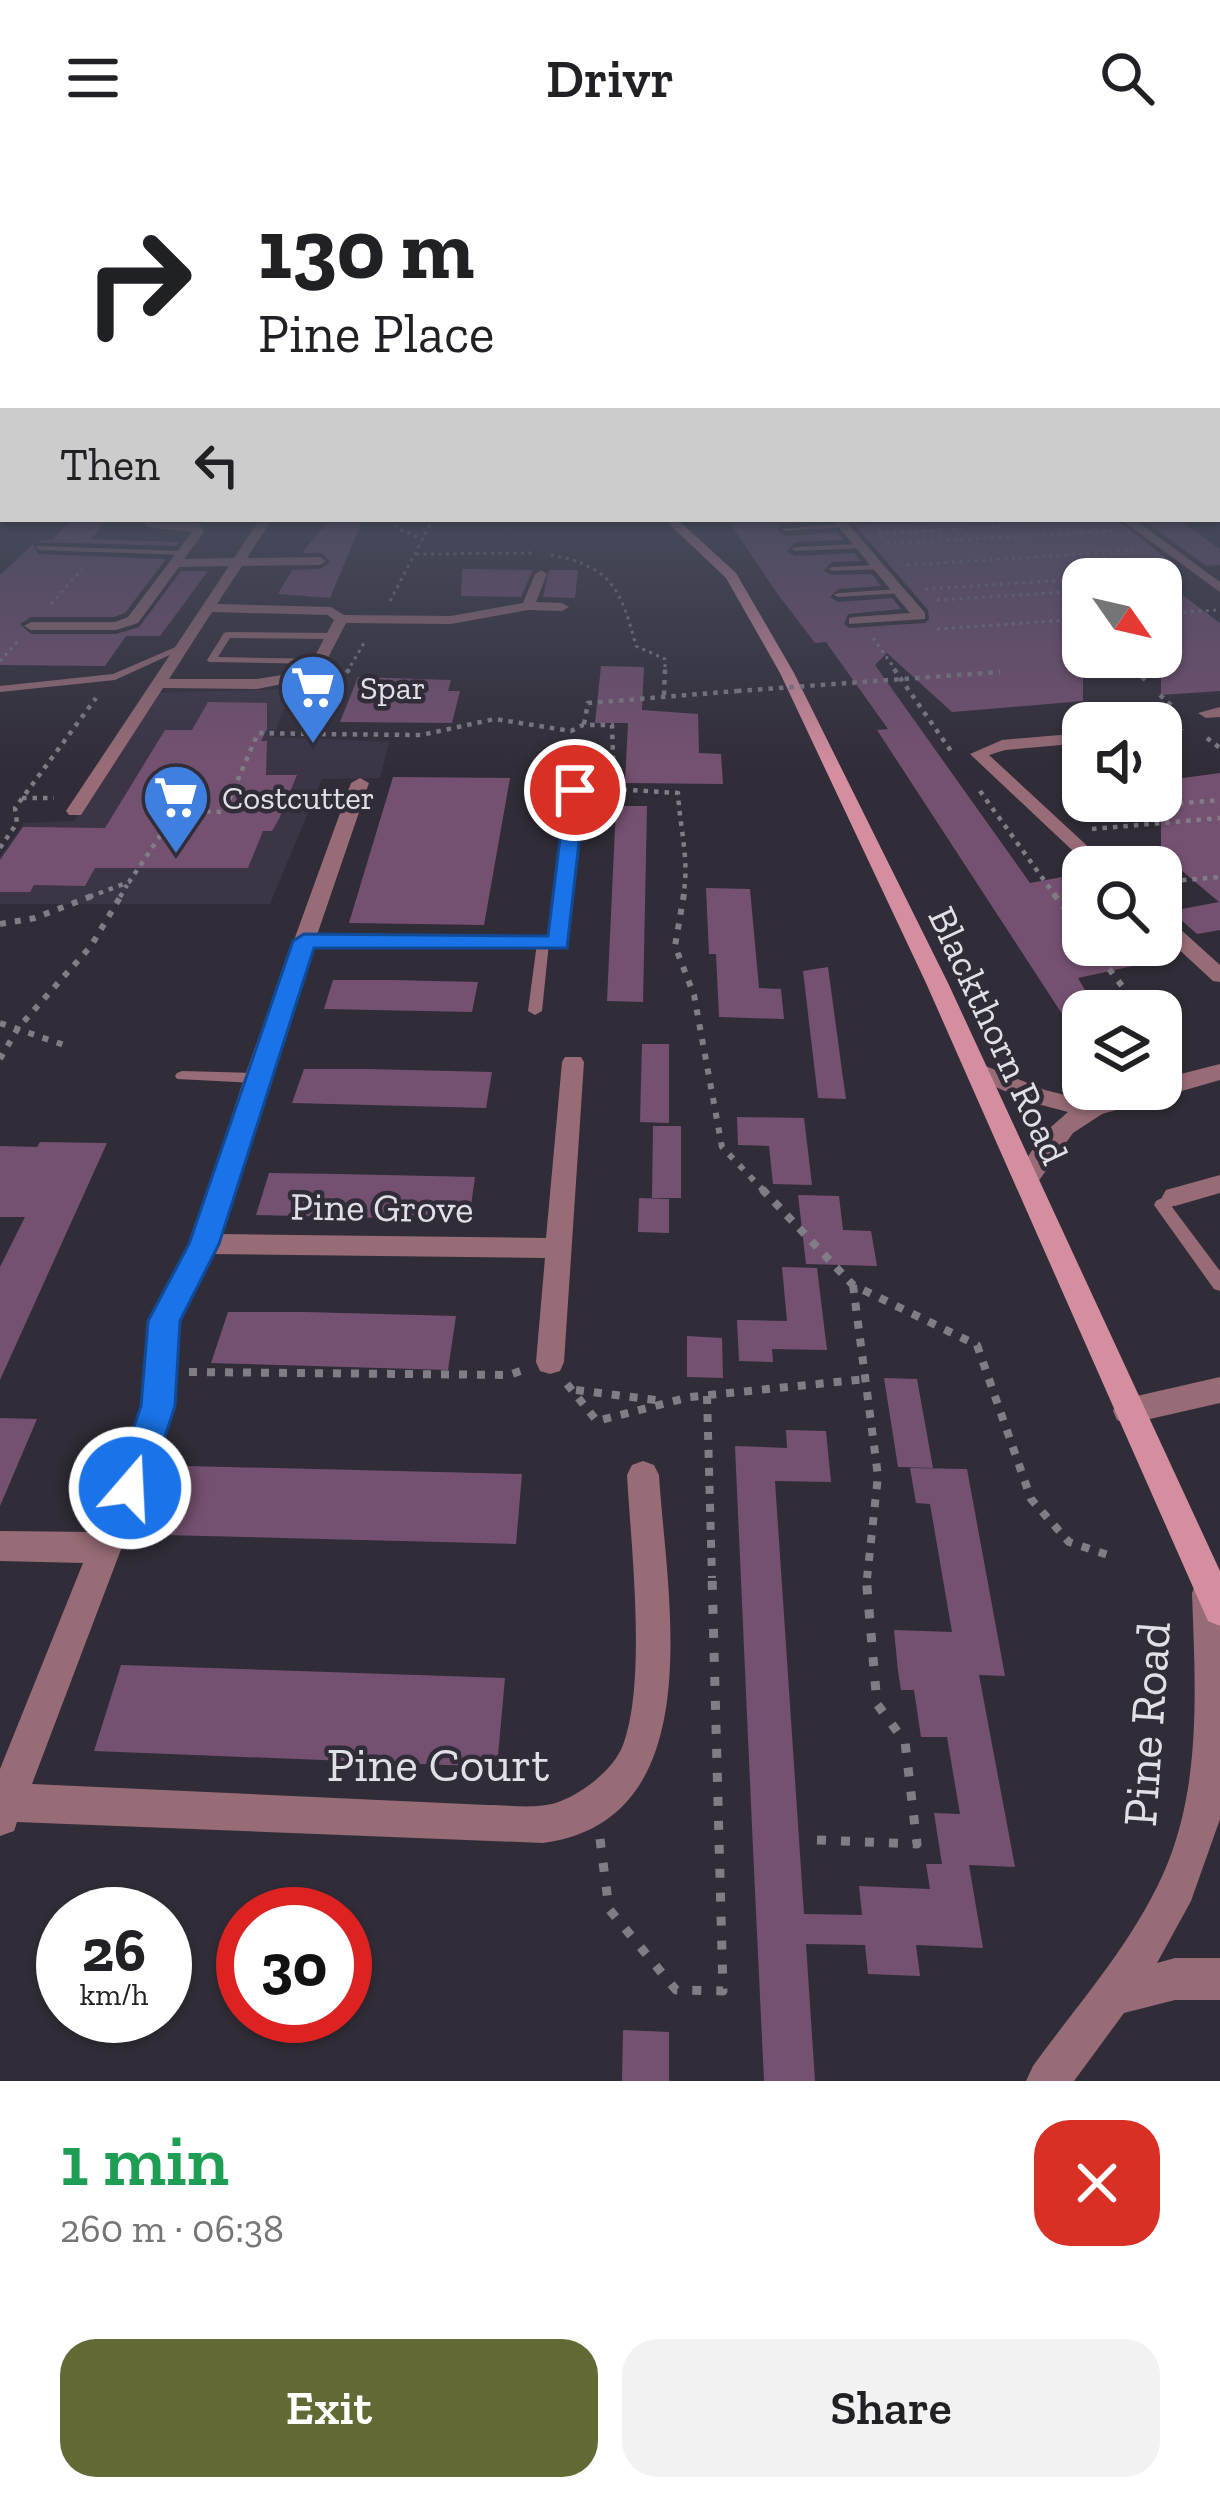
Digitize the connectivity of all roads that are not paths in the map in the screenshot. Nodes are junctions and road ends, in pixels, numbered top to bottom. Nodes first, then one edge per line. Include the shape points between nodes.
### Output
1 (157, 589) edge
2 (220, 589) edge
3 (535, 589) edge
4 (740, 589) edge
5 (897, 589) edge
6 (838, 595) dead end
7 (904, 597) junction
8 (528, 606) junction
9 (562, 607) dead end
10 (208, 608) junction
11 (341, 619) junction
12 (854, 621) dead end
13 (31, 626) road end
14 (332, 636) junction
15 (181, 648) junction
16 (320, 661) junction
17 (158, 683) junction
18 (0, 689) edge
19 (1062, 740) edge
20 (580, 752) road end
21 (360, 783) dead end
22 (75, 811) dead end
23 (1078, 846) edge
24 (304, 941) junction
25 (1182, 941) edge
26 (543, 943) junction
27 (1220, 976) edge
28 (535, 1011) dead end
29 (573, 1062) dead end
30 (978, 1072) junction
31 (1220, 1072) edge
32 (182, 1076) dead end
33 (256, 1078) junction
34 (1182, 1082) edge
35 (1062, 1102) edge
36 (1086, 1110) edge
37 (1026, 1179) junction
38 (1220, 1184) edge
39 (1175, 1197) joint
40 (204, 1244) junction
41 (559, 1248) junction
42 (1220, 1284) edge
43 (550, 1362) road end
44 (1220, 1390) edge
45 (1128, 1411) junction
46 (643, 1475) dead end
47 (0, 1546) edge
48 (102, 1548) junction
49 (1215, 1597) edge
50 (3, 1809) edge
51 (1220, 1979) edge
52 (1110, 1995) junction
53 (1048, 2081) edge

1 - 13 street via 133,620 116,626
2 - 10 street
3 - 8 street
4 - 30 street, Blackthorn Road
5 - 7 street
6 - 7 lane
7 - 12 street via 920,616
8 - 9 street
8 - 11 street via 451,620
10 - 11 street via 331,611
10 - 15 street
11 - 14 street
14 - 16 street
14 - 16 lane via 227,635 212,659
15 - 17 street
15 - 18 lane via 115,677
16 - 17 street via 314,674 256,684
17 - 22 street
19 - 23 street via 978,754
20 - 26 street via 559,943
21 - 24 street
24 - 26 street
24 - 33 street
25 - 27 street
26 - 28 lane
29 - 41 street
30 - 35 street
30 - 37 street, Blackthorn Road
31 - 34 street
32 - 33 lane
33 - 40 street
36 - 37 street via 1064,1124
37 - 45 street, Blackthorn Road
38 - 39 street
39 - 42 lane via 1162,1205
40 - 41 street, Pine Grove
40 - 48 street via 164,1321 146,1444
41 - 43 street
44 - 45 street
45 - 49 street, Blackthorn Road
46 - 50 street, Pine Court via 647,1714 640,1753 595,1803 558,1822 487,1824
47 - 48 street
48 - 50 street
49 - 52 street, Pine Road via 1205,1797 1190,1856
51 - 52 street via 1175,1979
52 - 53 street, Pine Road

